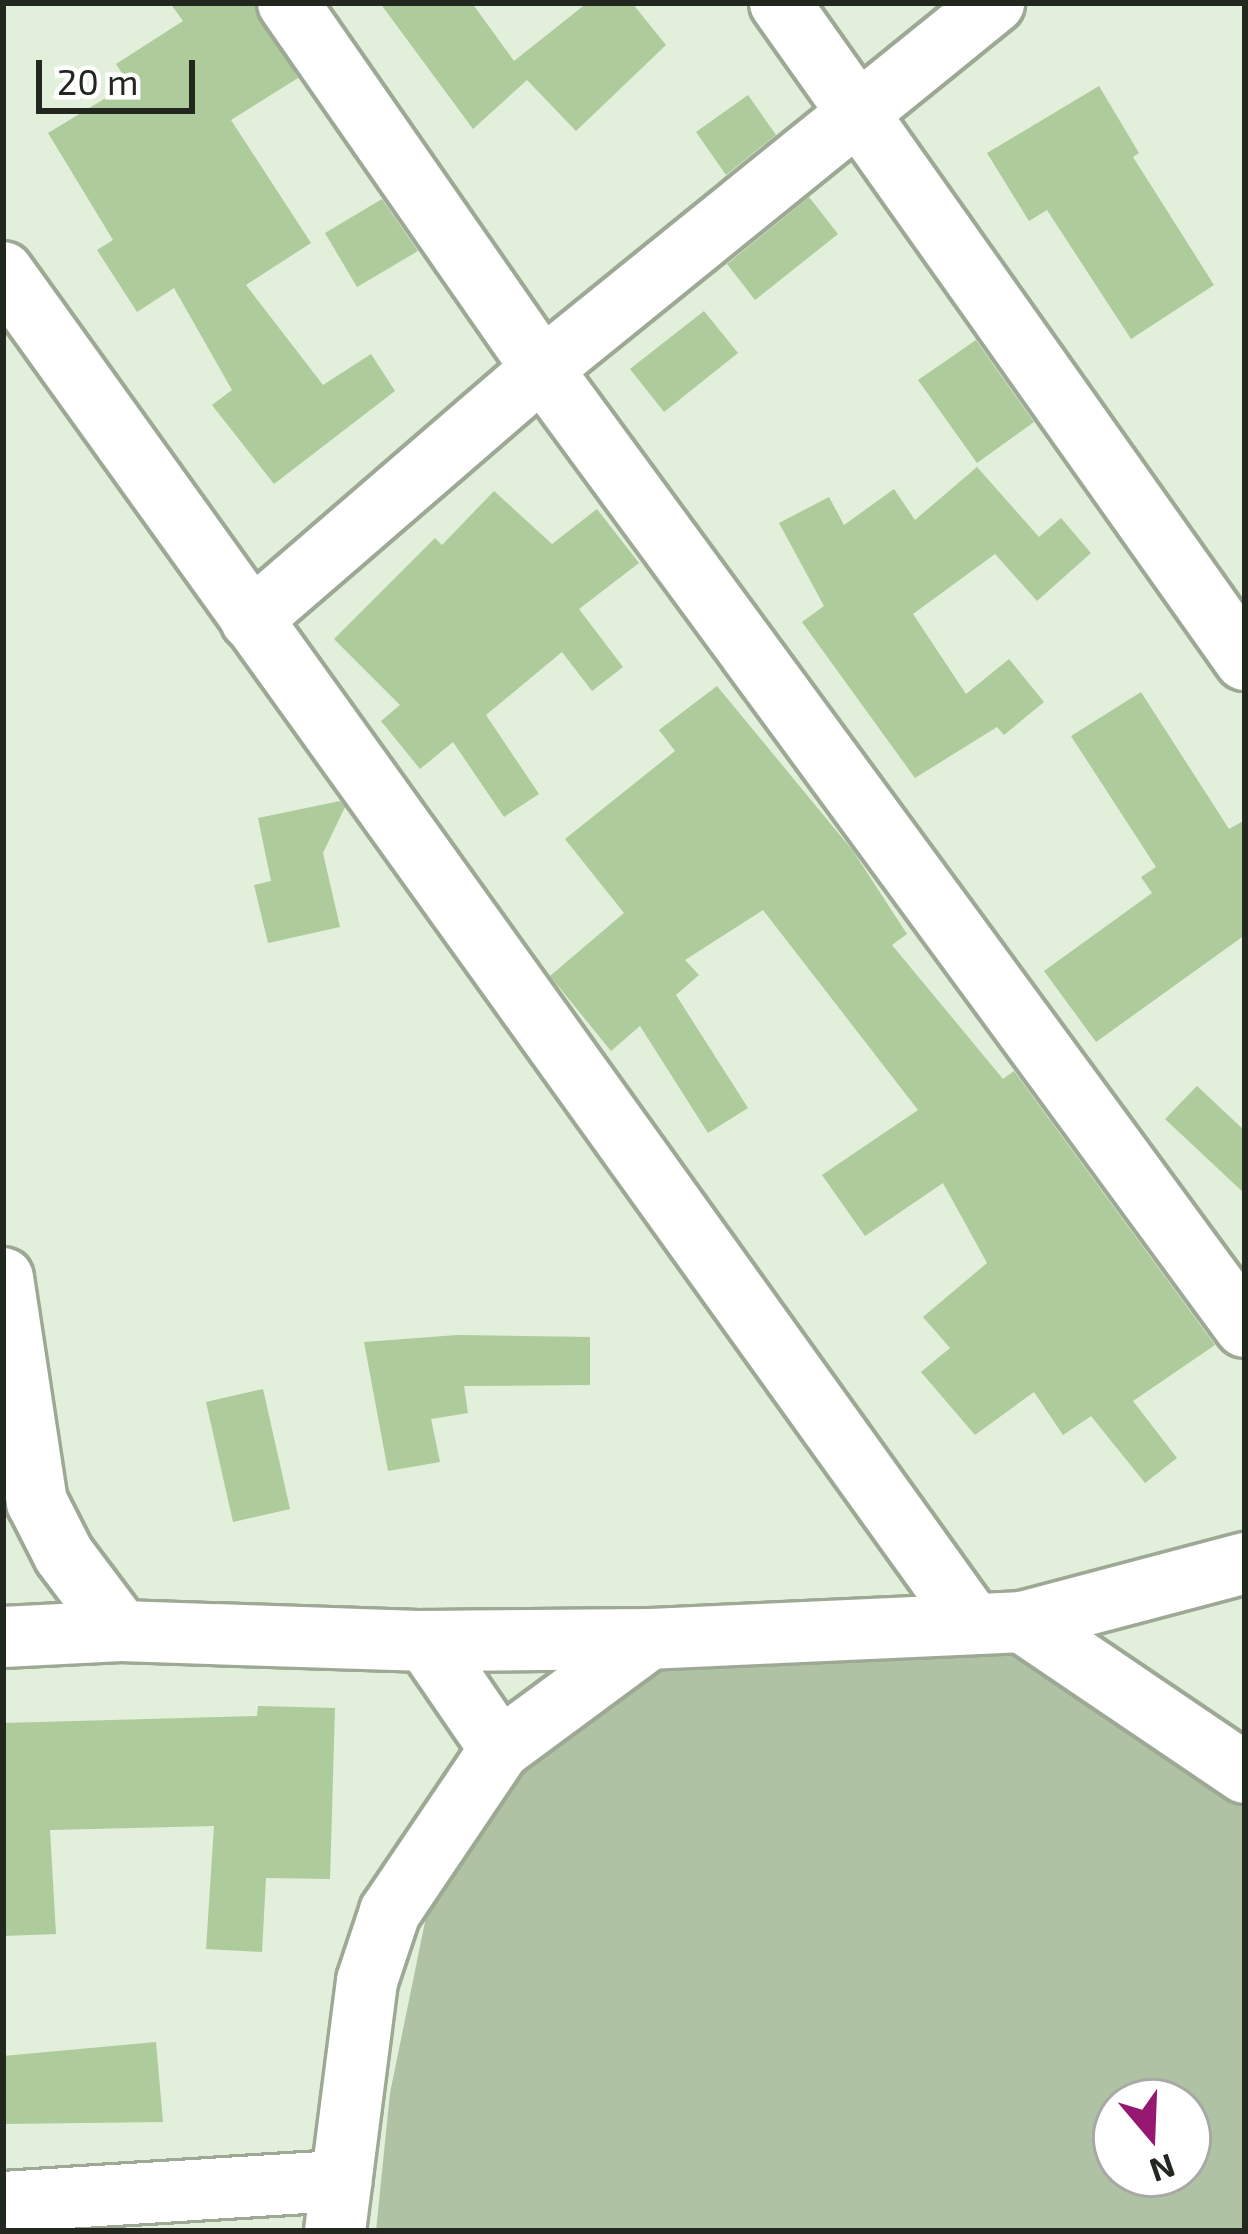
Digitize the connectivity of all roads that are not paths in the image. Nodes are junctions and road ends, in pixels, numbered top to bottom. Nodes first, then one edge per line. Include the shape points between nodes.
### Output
1 (288, 3) edge
2 (780, 3) edge
3 (994, 3) edge
4 (857, 113) junction
5 (3, 272) edge
6 (542, 369) junction
7 (251, 620) junction
8 (1245, 660) edge
9 (3, 1278) edge
10 (1245, 1327) edge
11 (1245, 1562) edge
12 (997, 1623) junction
13 (121, 1630) junction
14 (3, 1637) edge
15 (649, 1639) junction
16 (426, 1641) junction
17 (500, 1748) junction
18 (1245, 1772) edge
19 (3, 2202) edge
20 (338, 2206) edge

1 - 6 street
2 - 4 street
3 - 4 street
4 - 6 street
4 - 8 street
5 - 7 street
6 - 7 street
6 - 10 street
7 - 12 street
9 - 13 street via 37,1502 64,1555
11 - 12 street
12 - 15 street
12 - 18 street
13 - 14 street
13 - 16 street
15 - 16 street
15 - 17 street
16 - 17 street
17 - 20 street via 390,1912 367,1981
19 - 20 street

